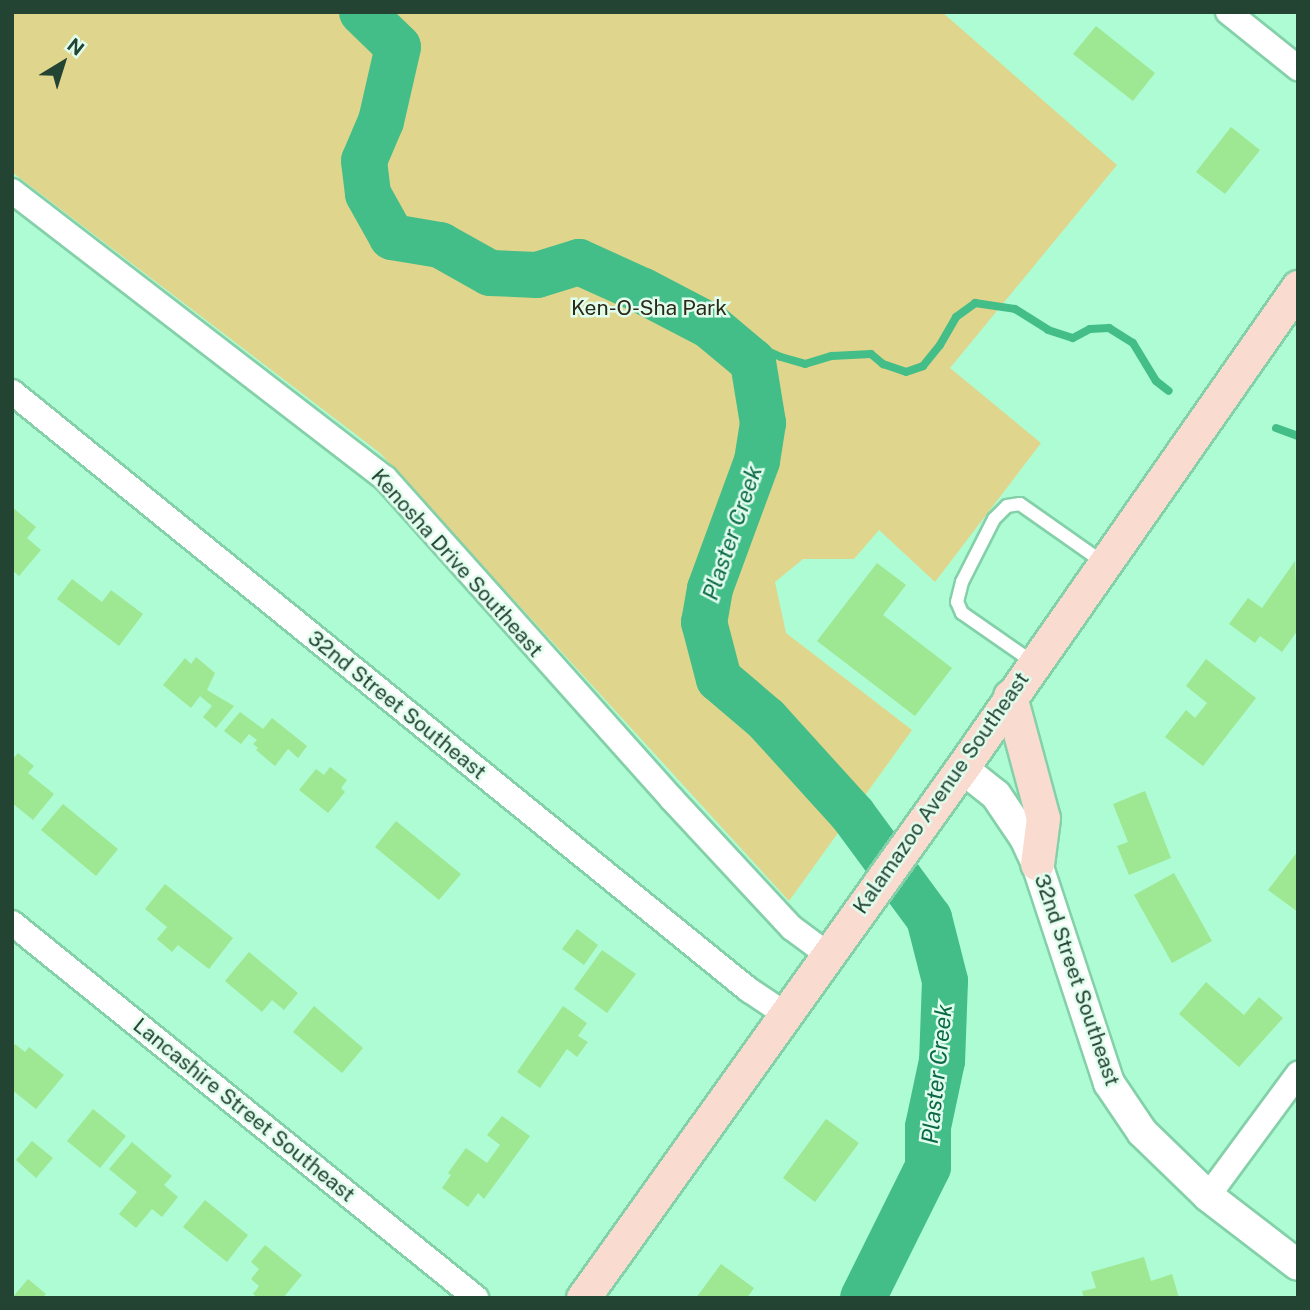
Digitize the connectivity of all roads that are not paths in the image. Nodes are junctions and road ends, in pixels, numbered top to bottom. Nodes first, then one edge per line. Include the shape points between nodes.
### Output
1 (1228, 12) edge
2 (1298, 68) edge
3 (12, 191) edge
4 (1298, 287) edge
5 (12, 393) edge
6 (1105, 563) junction
7 (1034, 663) junction
8 (1010, 696) junction
9 (962, 768) junction
10 (1037, 864) junction
11 (12, 923) edge
12 (827, 954) junction
13 (785, 1014) junction
14 (1298, 1074) edge
15 (1208, 1196) junction
16 (1298, 1265) edge
17 (476, 1298) edge
18 (583, 1298) edge

1 - 2 street
3 - 12 street, Kenosha Drive Southeast via 385,478 708,838 792,928
4 - 6 main road, Kalamazoo Avenue Southeast
5 - 13 street, 32nd Street Southeast via 749,990
6 - 7 main road, Kalamazoo Avenue Southeast
6 - 7 lane via 1020,504 1007,506 994,519 962,582 957,602 962,613
7 - 8 main road, Kalamazoo Avenue Southeast
8 - 9 main road, Kalamazoo Avenue Southeast
8 - 10 main road via 1043,818
9 - 10 street, 32nd Street Southeast via 996,795
9 - 12 main road, Kalamazoo Avenue Southeast
10 - 15 street, 32nd Street Southeast via 1109,1083 1142,1132
11 - 17 street, Lancashire Street Southeast
12 - 13 main road, Kalamazoo Avenue Southeast
13 - 18 main road, Kalamazoo Avenue Southeast
14 - 15 street
15 - 16 street, 32nd Street Southeast

